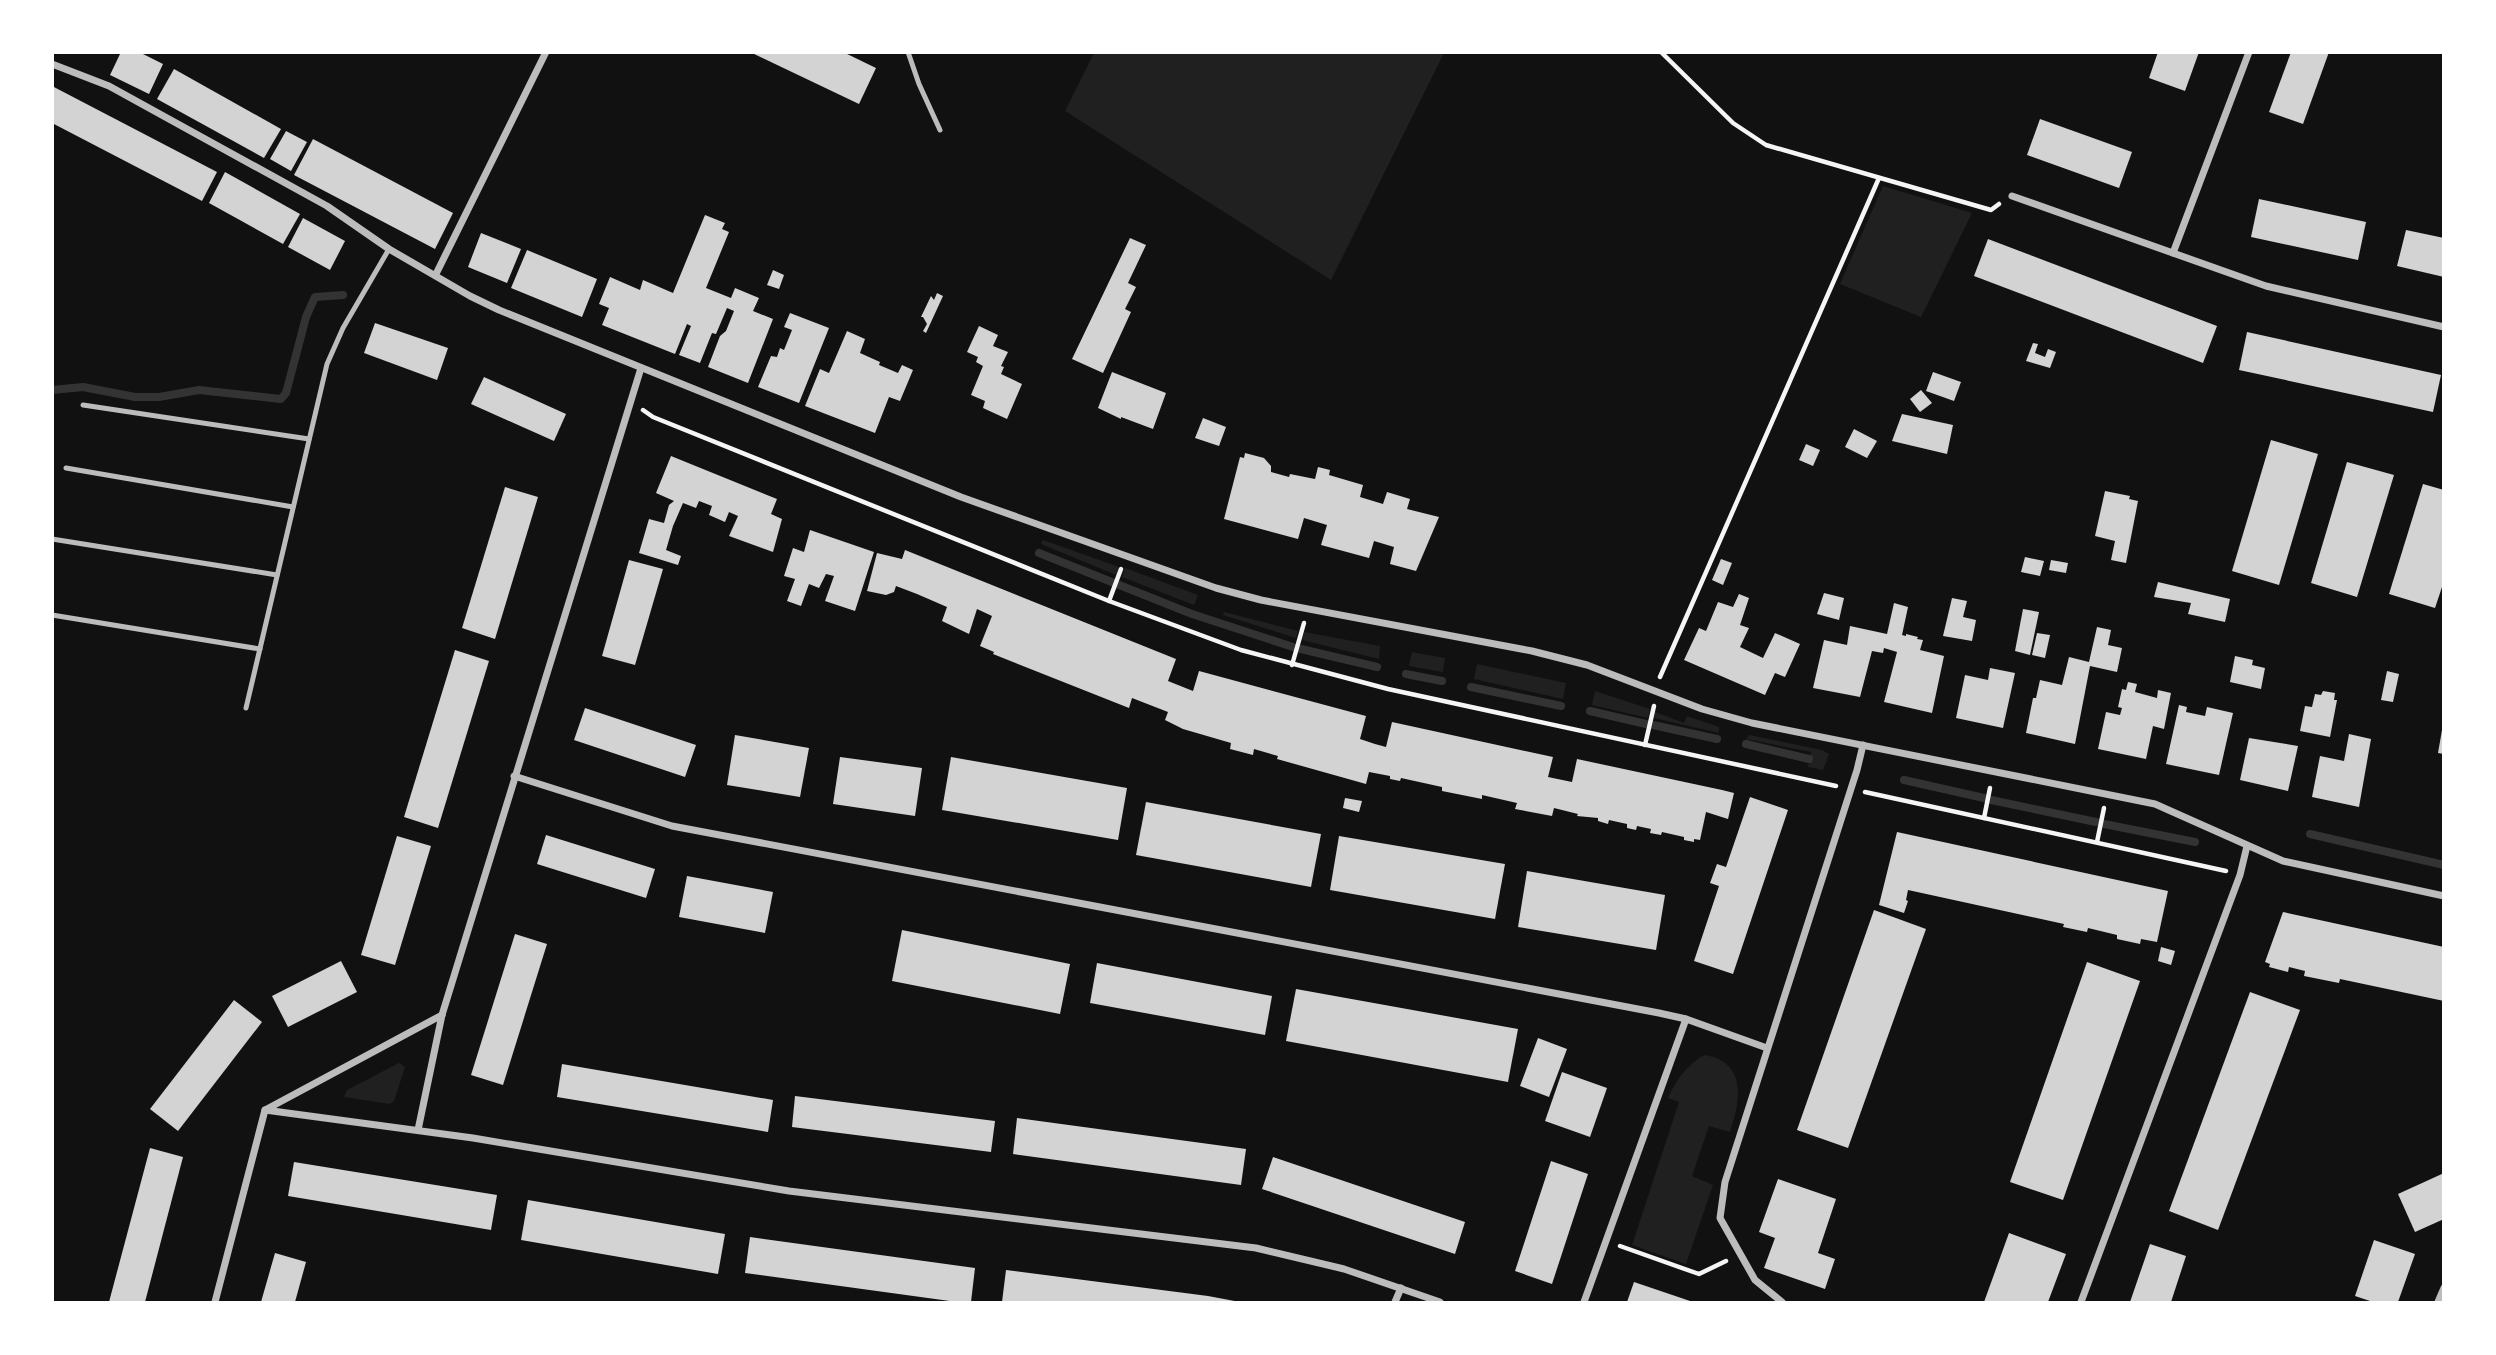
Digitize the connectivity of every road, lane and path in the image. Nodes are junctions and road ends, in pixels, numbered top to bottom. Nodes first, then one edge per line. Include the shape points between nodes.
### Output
1 (546, 52) edge
2 (908, 52) edge
3 (1661, 52) edge
4 (2249, 52) edge
5 (52, 64) edge
6 (940, 130) dead end
7 (1880, 178) junction
8 (2012, 195) joint
9 (390, 249) junction
10 (2174, 253) junction
11 (436, 274) junction
12 (2444, 327) edge
13 (641, 368) junction
14 (630, 403) junction
15 (83, 405) dead end
16 (309, 439) junction
17 (65, 468) dead end
18 (293, 507) junction
19 (52, 540) edge
20 (1119, 574) dead end
21 (277, 575) junction
22 (1109, 601) junction
23 (52, 615) edge
24 (1300, 638) dead end
25 (260, 649) junction
26 (1292, 665) junction
27 (1655, 690) junction
28 (246, 708) dead end
29 (1652, 715) dead end
30 (1863, 745) junction
31 (1645, 746) junction
32 (514, 776) junction
33 (1851, 789) junction
34 (1990, 790) dead end
35 (2103, 813) dead end
36 (1984, 818) junction
37 (2097, 842) junction
38 (2248, 846) junction
39 (2240, 875) junction
40 (2444, 896) edge
41 (442, 1015) junction
42 (1686, 1019) junction
43 (1767, 1048) junction
44 (265, 1110) junction
45 (418, 1130) junction
46 (1606, 1241) junction
47 (1741, 1254) junction
48 (1401, 1288) junction
49 (2444, 1288) edge
50 (215, 1303) edge
51 (1395, 1303) edge
52 (1440, 1303) edge
53 (1584, 1303) edge
54 (1782, 1303) edge
55 (2081, 1303) edge
56 (2438, 1303) edge

1 - 11 street
2 - 6 lane
3 - 7 path via 1733,122 1766,145
4 - 10 street
5 - 9 street via 109,86 327,206
7 - 8 path via 1991,210
7 - 27 path
8 - 10 street
9 - 11 street
9 - 16 lane via 327,364
10 - 12 street via 2266,286
11 - 13 street via 499,310
13 - 14 street
13 - 27 street via 961,498 1216,587 1261,600 1532,651
14 - 22 path via 653,417
14 - 32 street
15 - 16 lane
16 - 18 lane
17 - 18 lane
18 - 21 lane
19 - 21 lane
20 - 22 path
21 - 25 lane
22 - 26 path
23 - 25 lane
24 - 26 path
25 - 28 lane
26 - 31 path
27 - 30 street via 1752,723
29 - 31 path
30 - 33 street
30 - 38 street via 2155,804
31 - 33 path
32 - 41 street
32 - 42 street via 672,826
33 - 36 path
33 - 43 street
34 - 36 path
35 - 37 path
36 - 37 path
37 - 39 path
38 - 39 street
38 - 40 street via 2283,861
39 - 55 street
41 - 44 street
41 - 45 street
42 - 43 street
42 - 46 street
43 - 47 street via 1725,1182 1720,1218
44 - 45 street
44 - 50 street
45 - 48 street via 789,1191 1256,1248
46 - 47 path via 1699,1274
46 - 53 street
47 - 54 street via 1755,1280
48 - 51 street
48 - 52 street
49 - 56 street

